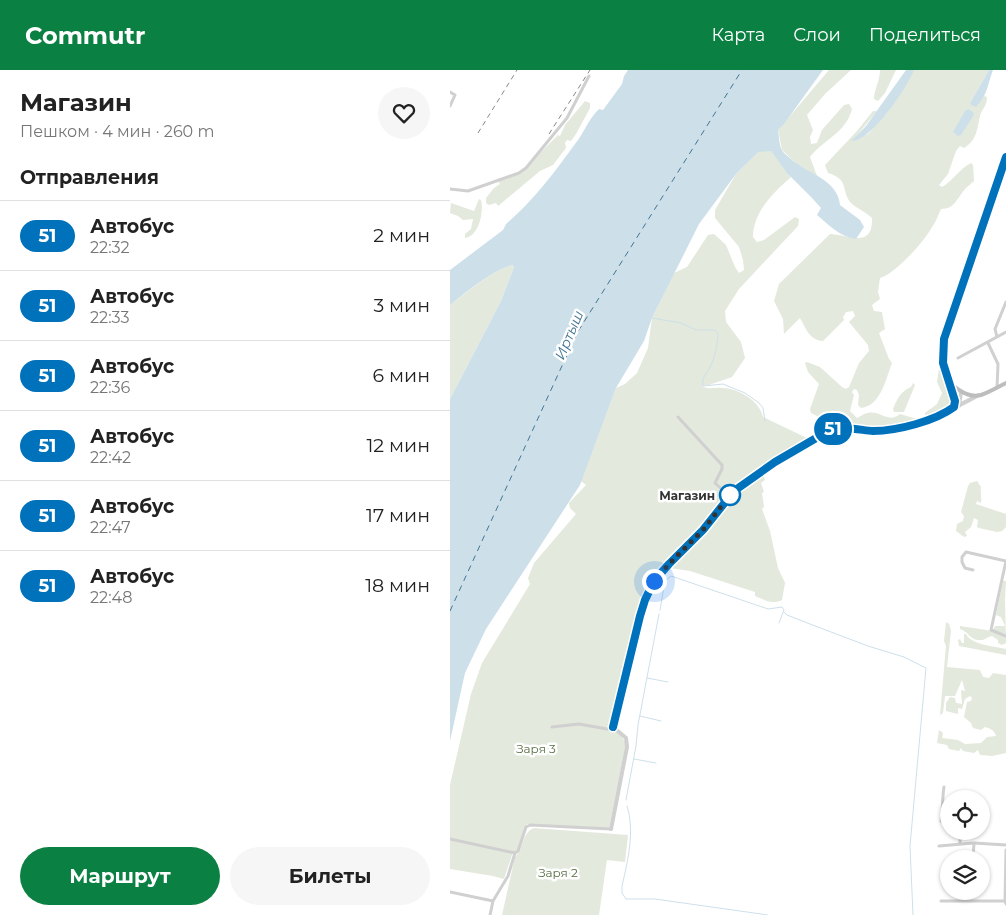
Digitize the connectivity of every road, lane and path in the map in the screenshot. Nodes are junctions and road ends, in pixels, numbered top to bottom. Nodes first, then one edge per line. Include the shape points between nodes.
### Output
1 (589, 76) dead end
2 (450, 92) edge
3 (450, 106) edge
4 (1006, 157) edge
5 (450, 189) edge
6 (1006, 302) edge
7 (1006, 332) edge
8 (997, 337) junction
9 (988, 342) junction
10 (958, 358) dead end
11 (946, 376) junction
12 (1006, 383) edge
13 (997, 388) junction
14 (961, 392) junction
15 (981, 395) junction
16 (959, 406) junction
17 (951, 409) junction
18 (678, 418) dead end
19 (729, 496) junction
20 (1006, 561) edge
21 (972, 570) dead end
22 (1006, 636) edge
23 (552, 727) dead end
24 (613, 727) junction
25 (944, 787) dead end
26 (943, 790) edge
27 (611, 829) joint
28 (450, 839) edge
29 (960, 840) edge
30 (960, 844) junction
31 (974, 844) junction
32 (1006, 845) edge
33 (939, 846) dead end
34 (974, 850) edge
35 (1006, 850) edge
36 (515, 853) junction
37 (450, 892) edge
38 (493, 901) junction
39 (941, 901) dead end
40 (964, 901) joint
41 (1005, 902) edge
42 (490, 915) edge

1 - 5 street via 567,118 526,168 468,191
2 - 3 street via 455,95
4 - 11 main road via 944,339 942,356
6 - 8 street via 995,329
7 - 8 street
8 - 9 street
9 - 10 street
9 - 13 street via 998,364
11 - 14 main road
11 - 17 street via 955,403
12 - 13 main road
13 - 15 main road
14 - 15 main road
14 - 16 street
15 - 16 street
16 - 17 street
17 - 19 street via 891,430 830,430 775,462
18 - 19 street via 722,465 715,483
19 - 24 street via 703,530 651,586 640,616
20 - 21 street via 966,552 962,555 962,562 965,568
20 - 22 street via 991,630
23 - 24 street via 579,724 607,729
24 - 27 street via 626,738 627,747
25 - 26 street
27 - 36 street via 530,825 526,827
28 - 36 street
29 - 30 street
30 - 31 street
30 - 33 street
31 - 32 street
31 - 34 street
35 - 41 street
36 - 38 street via 508,876
37 - 38 street
38 - 42 street
39 - 40 street
40 - 41 street

